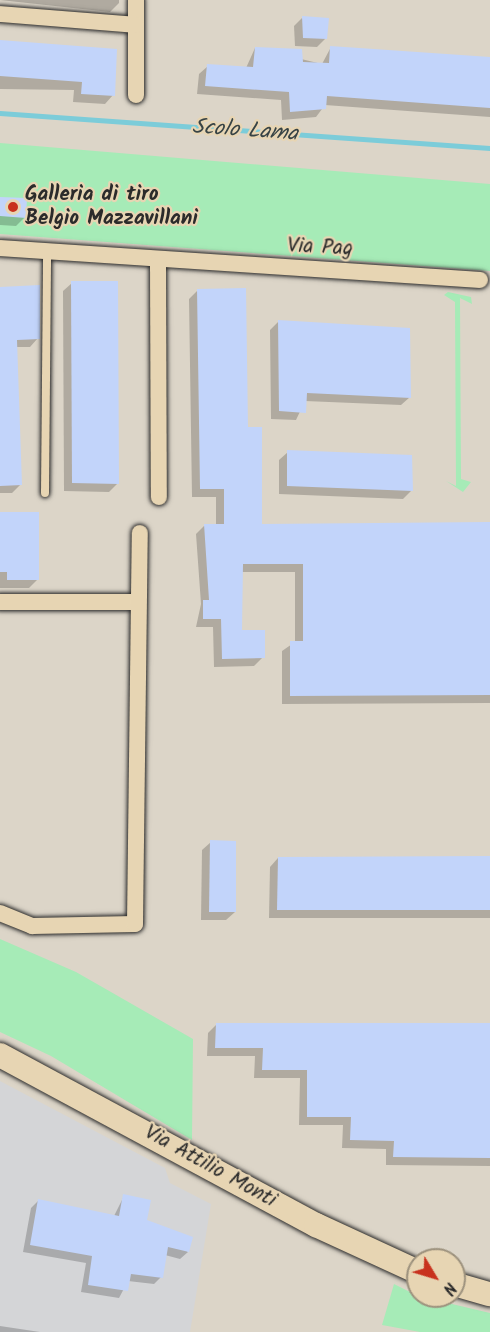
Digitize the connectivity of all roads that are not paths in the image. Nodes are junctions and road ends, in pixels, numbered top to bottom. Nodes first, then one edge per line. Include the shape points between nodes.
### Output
1 (136, 0) edge
2 (0, 14) edge
3 (136, 25) junction
4 (136, 95) dead end
5 (0, 248) edge
6 (47, 251) junction
7 (158, 262) junction
8 (480, 280) dead end
9 (45, 493) dead end
10 (159, 497) dead end
11 (140, 533) dead end
12 (0, 602) edge
13 (137, 602) junction
14 (0, 913) edge
15 (1, 1056) edge
16 (406, 1266) edge
17 (466, 1287) edge
18 (490, 1294) edge

1 - 3 street
2 - 3 street
3 - 4 street
5 - 6 street, Via Pag
6 - 7 street, Via Pag
6 - 9 lane
7 - 8 street, Via Pag
7 - 10 street
11 - 13 street
12 - 13 street
13 - 14 street via 135,924 32,926
15 - 16 main road, Via Attilio Monti via 316,1225
17 - 18 main road

